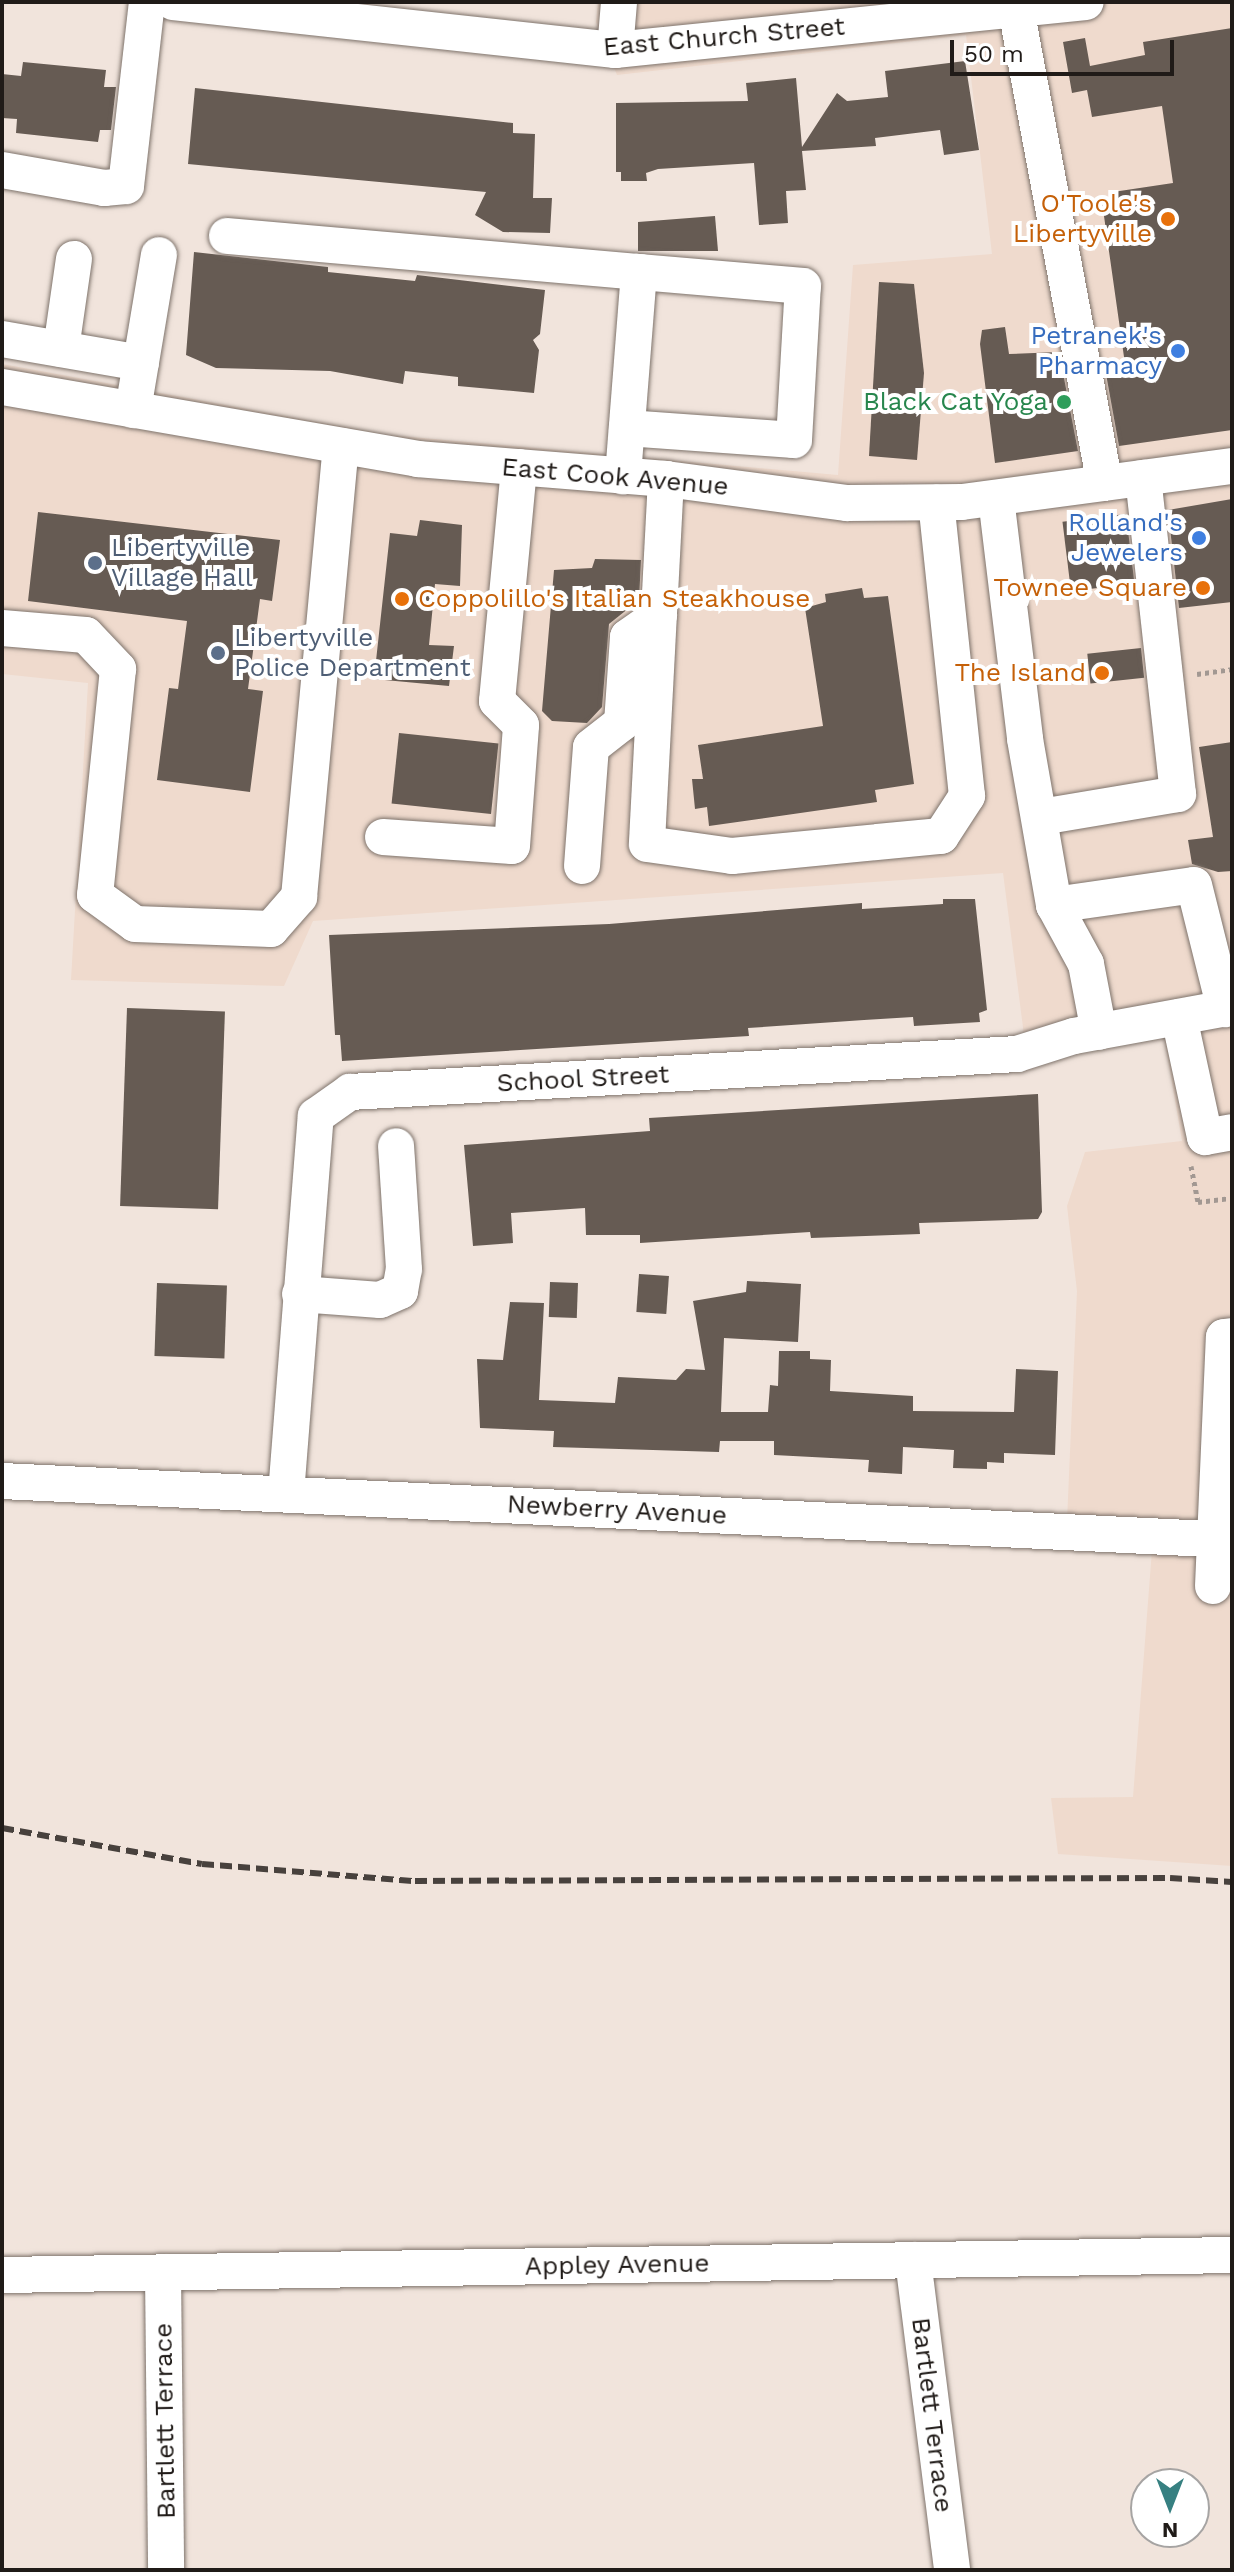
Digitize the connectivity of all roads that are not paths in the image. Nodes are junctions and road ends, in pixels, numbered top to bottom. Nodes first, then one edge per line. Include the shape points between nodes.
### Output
1 (147, 2) edge
2 (173, 2) edge
3 (619, 2) edge
4 (1086, 2) edge
5 (1016, 9) junction
6 (615, 50) junction
7 (2, 170) edge
8 (227, 236) dead end
9 (159, 255) dead end
10 (74, 259) dead end
11 (639, 272) junction
12 (2, 339) edge
13 (61, 349) junction
14 (141, 363) junction
15 (2, 387) edge
16 (133, 410) junction
17 (627, 428) junction
18 (341, 446) junction
19 (1232, 466) edge
20 (519, 467) junction
21 (623, 476) junction
22 (1143, 478) junction
23 (666, 479) junction
24 (1105, 483) junction
25 (996, 498) junction
26 (936, 503) junction
27 (659, 615) junction
28 (2, 628) edge
29 (1041, 817) junction
30 (383, 837) dead end
31 (582, 866) dead end
32 (1054, 905) junction
33 (1228, 1008) edge
34 (1179, 1017) junction
35 (1099, 1032) junction
36 (1232, 1132) edge
37 (396, 1146) dead end
38 (300, 1294) junction
39 (1228, 1337) edge
40 (1226, 1470) edge
41 (2, 1481) edge
42 (286, 1494) junction
43 (1225, 1539) edge
44 (1213, 1586) dead end
45 (1232, 2255) edge
46 (913, 2260) junction
47 (163, 2272) junction
48 (2, 2275) edge
49 (166, 2570) edge
50 (952, 2570) edge

1 - 7 street via 126,186 104,188
2 - 6 street, East Church Street
3 - 6 street
4 - 5 street, East Church Street
5 - 6 street, East Church Street
5 - 24 street
8 - 11 street
9 - 14 street
10 - 13 street
11 - 17 street
11 - 17 street via 803,286 794,440
12 - 13 street
13 - 14 street
14 - 16 street
15 - 16 street, East Cook Avenue
16 - 18 street, East Cook Avenue
17 - 21 street
18 - 20 street, East Cook Avenue via 417,459
18 - 28 street via 299,897 271,929 135,924 95,895 118,669 86,635
19 - 22 street, East Cook Avenue
20 - 21 street, East Cook Avenue
20 - 30 street via 497,701 521,725 512,846
21 - 23 street, East Cook Avenue
22 - 24 street, East Cook Avenue
22 - 29 street via 1178,794
23 - 26 street, East Cook Avenue via 847,503
23 - 27 street
24 - 25 street, East Cook Avenue
25 - 26 street, East Cook Avenue
25 - 29 street via 1025,739
26 - 27 street via 967,796 941,836 732,856 647,844
27 - 31 street via 628,637 622,723 591,747
29 - 32 street
32 - 33 street via 1194,885
32 - 35 street via 1086,964
33 - 34 street, School Street
34 - 35 street, School Street
34 - 36 street via 1205,1137
35 - 38 street, School Street via 1017,1054 350,1092 316,1116
37 - 38 street via 404,1269 400,1291 380,1300
38 - 42 street, School Street
39 - 40 street
40 - 43 street
41 - 42 street, Newberry Avenue
42 - 43 street, Newberry Avenue
43 - 44 street
45 - 46 street, Appley Avenue
46 - 47 street, Appley Avenue
46 - 50 street, Bartlett Terrace
47 - 48 street, Appley Avenue
47 - 49 street, Bartlett Terrace

